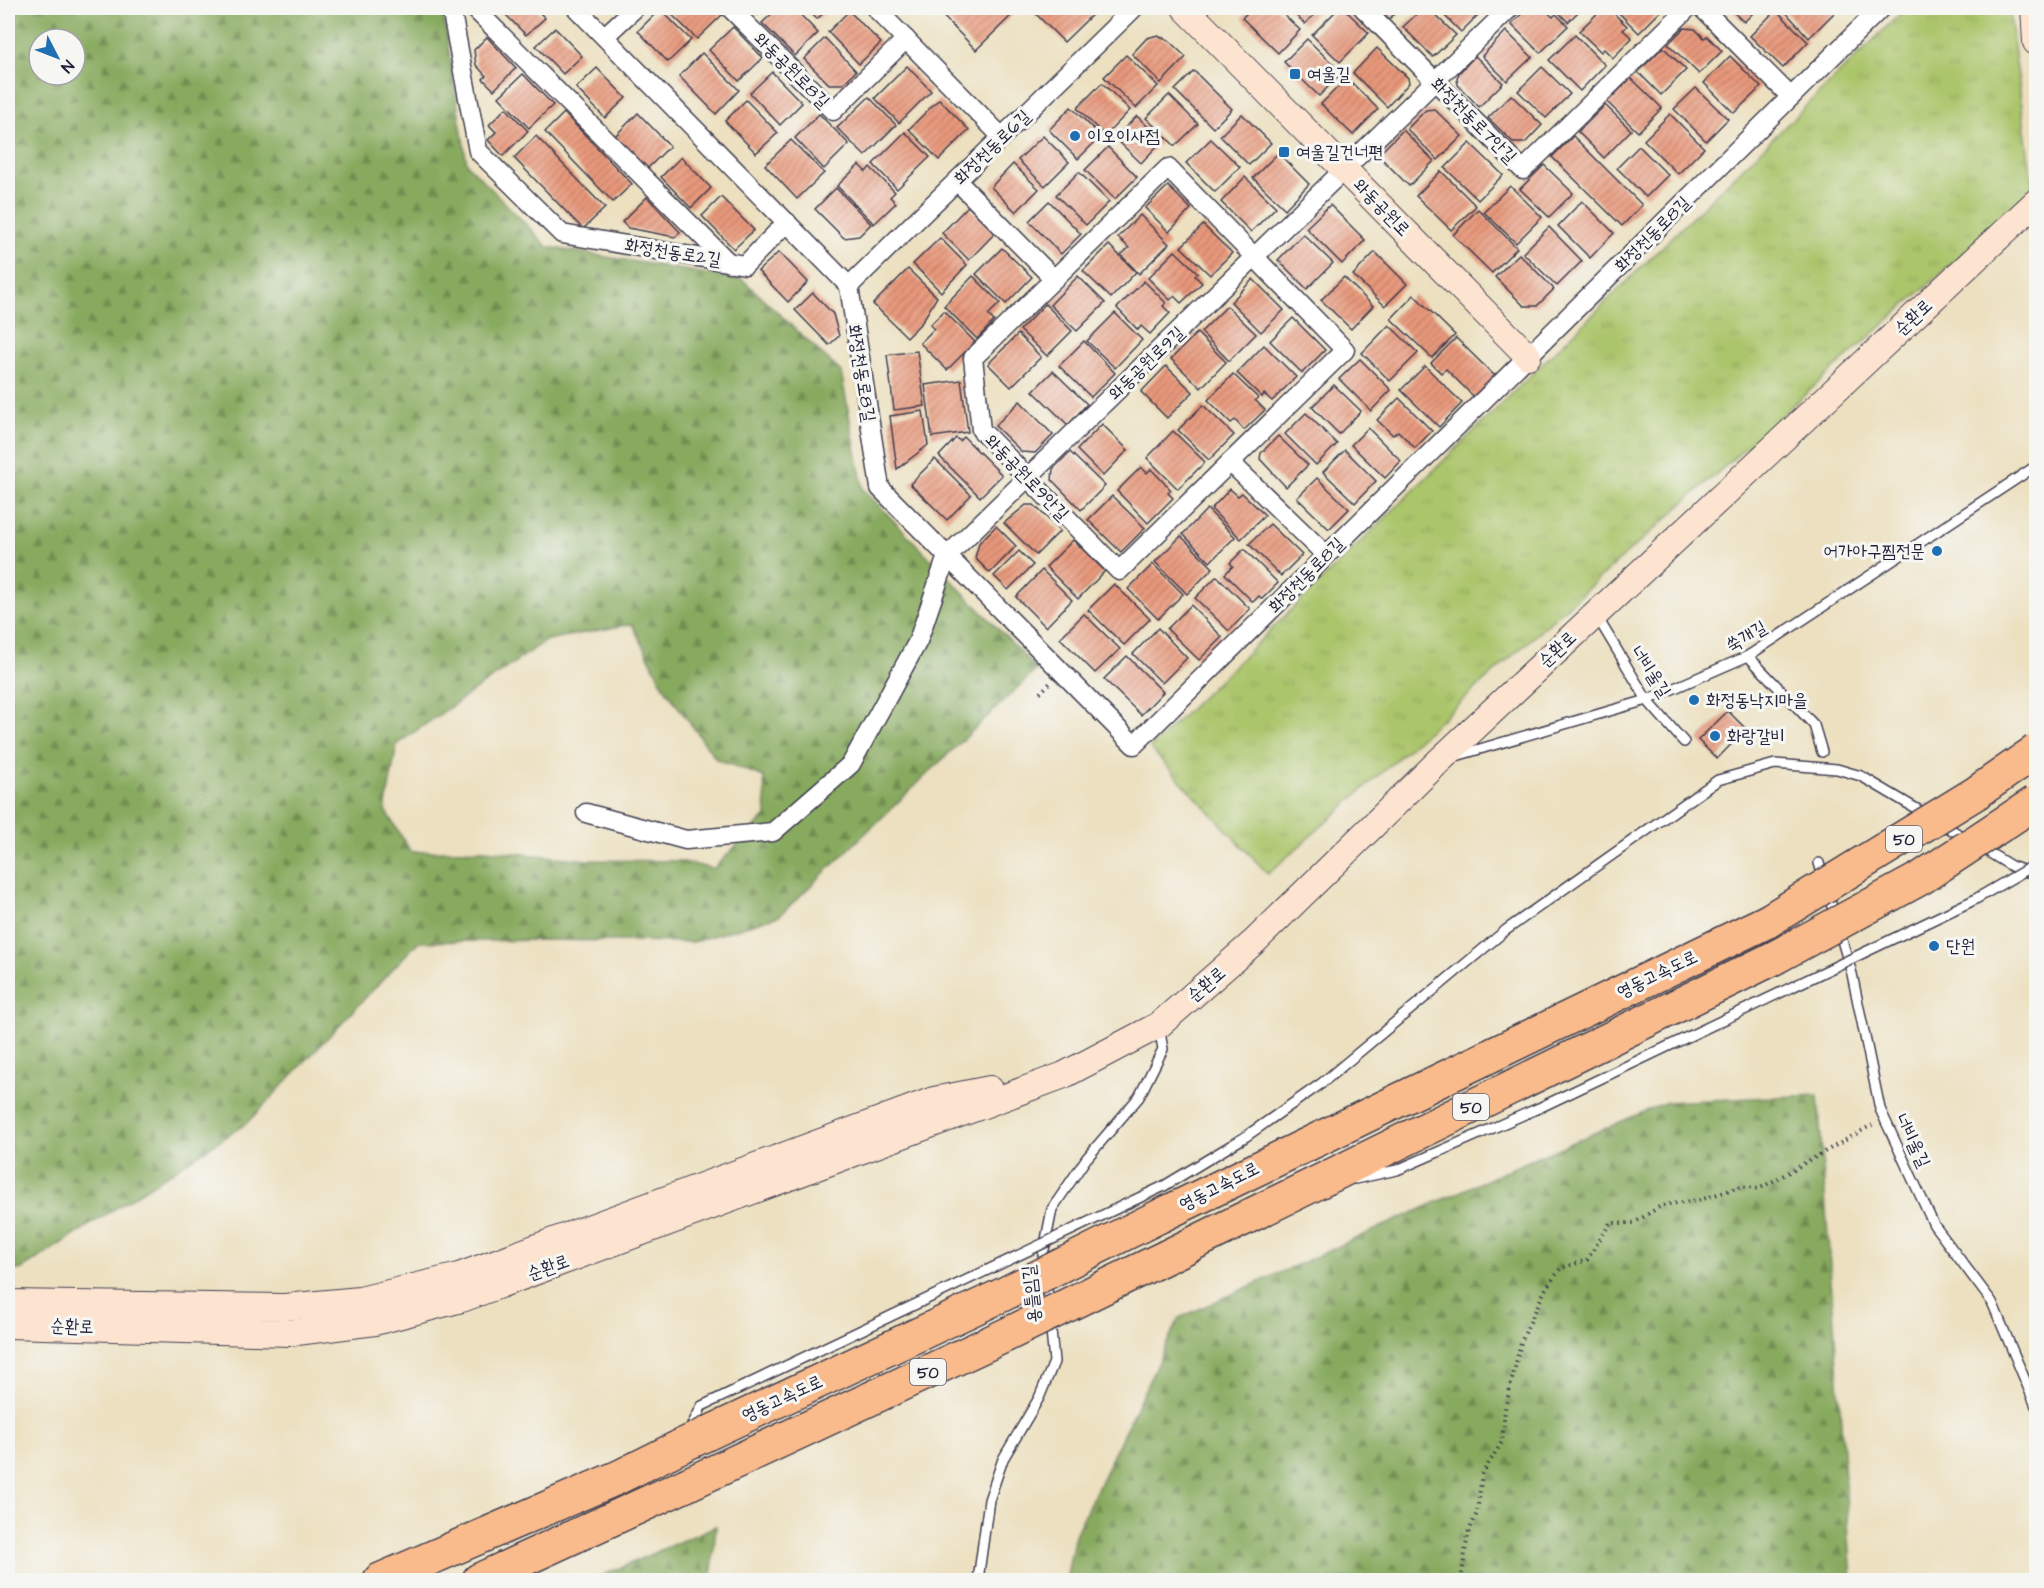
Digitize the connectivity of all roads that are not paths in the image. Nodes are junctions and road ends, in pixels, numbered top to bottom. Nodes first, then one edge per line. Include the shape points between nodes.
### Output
1 (451, 8) edge
2 (474, 8) edge
3 (576, 8) edge
4 (634, 8) edge
5 (730, 8) edge
6 (875, 8) edge
7 (1134, 8) edge
8 (1185, 8) edge
9 (1363, 8) edge
10 (1510, 8) edge
11 (1688, 8) edge
12 (1702, 8) edge
13 (1881, 8) edge
14 (2034, 8) edge
15 (605, 36) junction
16 (906, 39) junction
17 (2037, 42) edge
18 (1435, 81) junction
19 (1791, 97) junction
20 (1002, 136) junction
21 (1344, 169) junction
22 (957, 181) junction
23 (2037, 202) edge
24 (787, 222) junction
25 (1254, 257) junction
26 (729, 263) junction
27 (1054, 279) junction
28 (849, 286) junction
29 (1528, 356) junction
30 (1230, 462) junction
31 (2037, 466) edge
32 (1028, 478) junction
33 (1326, 555) junction
34 (947, 556) junction
35 (1595, 613) junction
36 (1748, 656) junction
37 (1647, 700) junction
38 (1684, 742) dead end
39 (2037, 751) edge
40 (1822, 752) dead end
41 (1438, 762) junction
42 (2037, 802) edge
43 (586, 813) dead end
44 (1820, 863) dead end
45 (2037, 864) edge
46 (2037, 875) edge
47 (1159, 1025) junction
48 (1064, 1075) junction
49 (1300, 1192) junction
50 (1163, 1200) junction
51 (8, 1303) edge
52 (8, 1325) edge
53 (2037, 1406) edge
54 (681, 1446) junction
55 (380, 1581) edge
56 (479, 1581) edge
57 (978, 1581) edge

1 - 26 street, 화정천동로2길 via 478,151 562,234
2 - 26 street, 화정천동로2길
3 - 15 street
4 - 15 street
5 - 16 street, 와동공원로8길 via 833,111
6 - 16 street
7 - 20 street, 화정천동로6길
8 - 21 main road, 와동공원로
9 - 18 street, 화정천동로7안길
10 - 18 street, 와동공원로9길
11 - 18 street, 화정천동로7안길 via 1523,170
12 - 19 street
13 - 19 street, 화정천동로8길
14 - 17 main road
15 - 24 street
16 - 20 street
18 - 21 street, 와동공원로9길
19 - 29 street, 화정천동로8길
20 - 22 street, 화정천동로6길
21 - 25 street, 와동공원로9길
21 - 29 main road, 와동공원로
22 - 27 street
22 - 28 street, 화정천동로6길
23 - 35 main road, 순환로
24 - 26 street via 745,265
24 - 28 street
25 - 27 street, 와동공원로9안길 via 1168,168
25 - 30 street, 와동공원로9안길 via 1345,350
25 - 32 street, 와동공원로9길
27 - 32 street, 와동공원로9안길 via 973,357 981,430
28 - 34 street, 화정천동로8길 via 880,488
29 - 33 street, 화정천동로8길
30 - 32 street, 와동공원로9안길 via 1119,571
30 - 33 street
31 - 36 lane, 쑥개길
32 - 34 street, 와동공원로9길
33 - 34 street, 화정천동로8길 via 1134,745
34 - 43 street via 918,641 851,764 773,832 686,840
35 - 37 lane, 너비울길
35 - 41 main road, 순환로
36 - 37 lane, 쑥개길
36 - 40 lane via 1814,725
37 - 38 lane, 너비울길
37 - 41 lane, 쑥개길
39 - 50 highway, 영동고속도로 / 50, bridge via 1768,921
41 - 47 main road, 순환로 via 1255,941
42 - 49 highway, 영동고속도로 / 50, bridge via 1921,878 1774,958
44 - 53 lane, 너비울길 via 1852,974 1880,1108 1934,1225 1992,1302
45 - 49 lane, bridge via 1974,900 1541,1107 1397,1170
46 - 50 lane via 2011,866 1861,776 1837,769 1775,764 1718,780 1506,930 1322,1083
47 - 48 main road, 순환로
47 - 57 lane, 용틀임길 via 1163,1049 1139,1097 1086,1160 1052,1209 1043,1256 1054,1362 996,1479 983,1533
48 - 51 main road, 순환로 via 934,1100 459,1276 360,1300 285,1307
48 - 52 main road, 순환로 via 462,1299 375,1322 289,1333
49 - 56 highway, 영동고속도로 / 50, bridge via 1002,1337
50 - 54 highway, 영동고속도로 / 50, bridge via 998,1297
50 - 54 lane, bridge via 702,1406
54 - 55 highway, 영동고속도로 / 50

